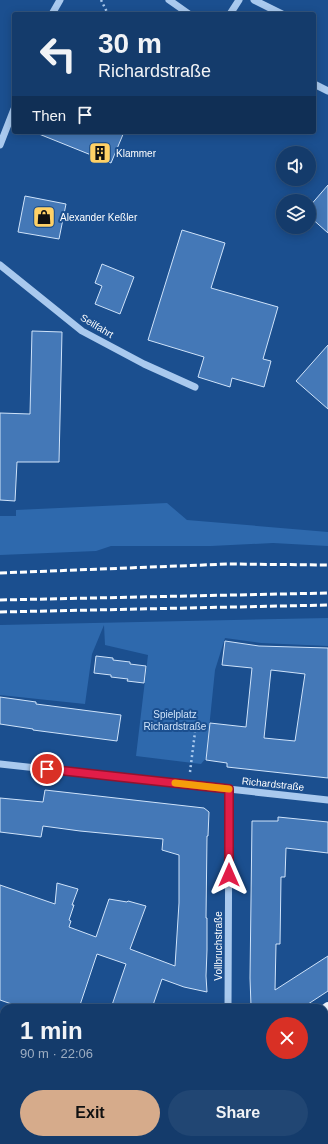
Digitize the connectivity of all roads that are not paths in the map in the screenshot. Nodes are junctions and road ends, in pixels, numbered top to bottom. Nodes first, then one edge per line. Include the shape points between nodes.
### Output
1 (60, 0) edge
2 (169, 0) edge
3 (239, 0) edge
4 (254, 0) edge
5 (53, 12) edge
6 (186, 12) edge
7 (231, 12) edge
8 (278, 12) edge
9 (316, 85) edge
10 (328, 91) edge
11 (12, 114) edge
12 (0, 145) edge
13 (0, 265) edge
14 (195, 387) dead end
15 (0, 764) edge
16 (229, 789) junction
17 (328, 800) edge
18 (228, 1004) edge

1 - 5 street
2 - 6 street
3 - 7 street
4 - 8 street
9 - 10 street
11 - 12 street
13 - 14 street, Seilfahrt via 82,331 144,364
15 - 16 street, Richardstraße
16 - 17 street, Richardstraße
16 - 18 street, Vollbruchstraße

